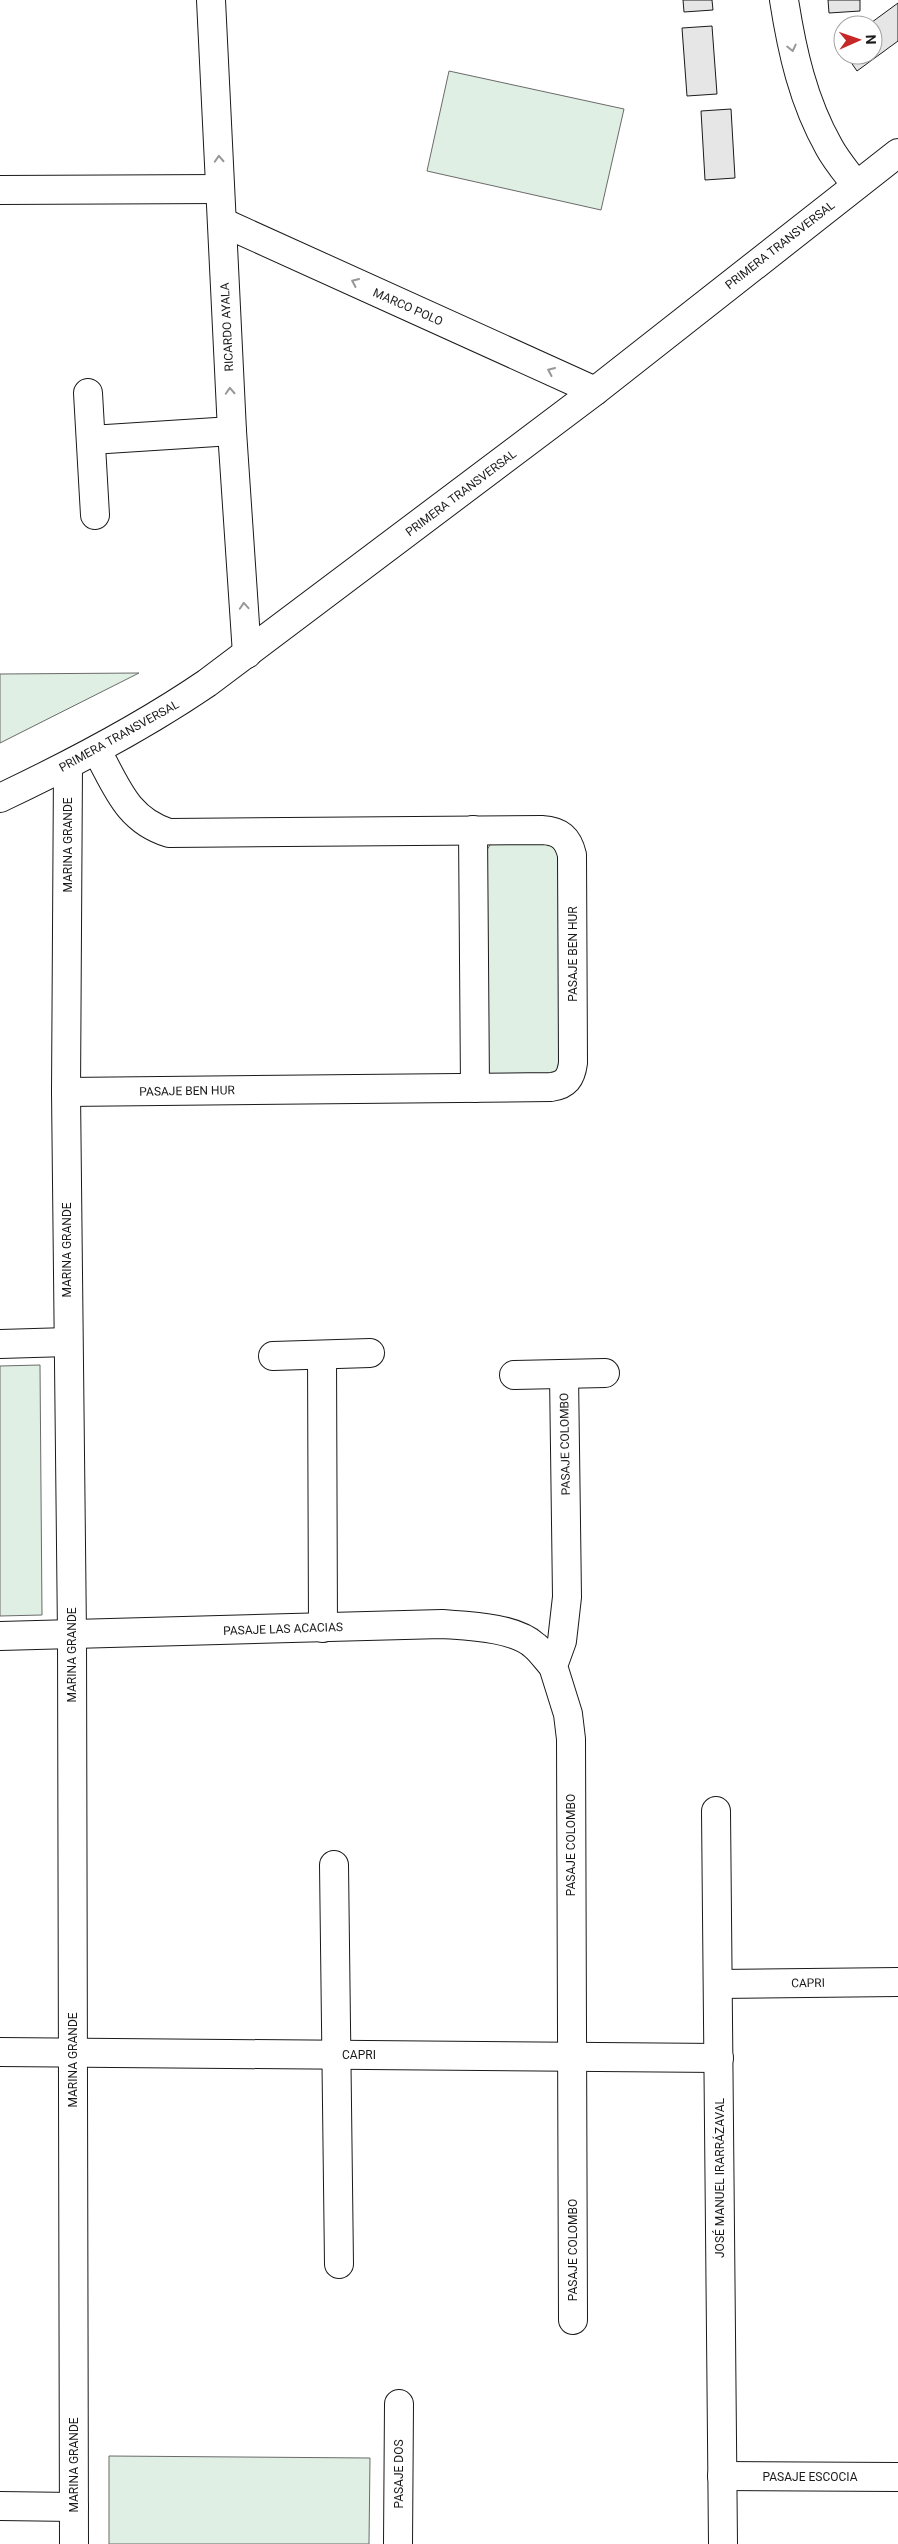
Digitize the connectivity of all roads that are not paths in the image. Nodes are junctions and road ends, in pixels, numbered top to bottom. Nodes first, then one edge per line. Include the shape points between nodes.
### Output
1 (211, 0) edge
2 (784, 0) edge
3 (898, 153) edge
4 (856, 185) junction
5 (220, 188) junction
6 (0, 190) edge
7 (222, 222) junction
8 (595, 392) junction
9 (88, 393) dead end
10 (232, 431) junction
11 (91, 440) junction
12 (95, 515) dead end
13 (247, 654) junction
14 (97, 751) junction
15 (68, 766) junction
16 (0, 798) edge
17 (473, 830) junction
18 (475, 1088) junction
19 (66, 1092) junction
20 (68, 1342) junction
21 (0, 1344) edge
22 (370, 1353) dead end
23 (322, 1355) junction
24 (273, 1356) dead end
25 (605, 1373) dead end
26 (564, 1374) junction
27 (514, 1375) dead end
28 (323, 1628) junction
29 (72, 1635) junction
30 (0, 1636) edge
31 (553, 1666) junction
32 (716, 1811) dead end
33 (334, 1866) dead end
34 (898, 1982) edge
35 (718, 1984) junction
36 (0, 2052) edge
37 (73, 2053) junction
38 (336, 2055) junction
39 (572, 2057) junction
40 (718, 2058) junction
41 (339, 2264) dead end
42 (573, 2320) dead end
43 (399, 2404) dead end
44 (722, 2476) junction
45 (898, 2477) edge
46 (0, 2506) edge
47 (74, 2507) junction
48 (74, 2544) edge
49 (398, 2544) edge
50 (723, 2544) edge

5 -> 1 street, RICARDO AYALA
2 -> 4 street via 799,76 814,118 830,149
3 - 4 street, PRIMERA TRANSVERSAL
4 - 8 street, PRIMERA TRANSVERSAL
5 - 6 street
5 - 7 street, RICARDO AYALA
8 -> 7 street, MARCO POLO
10 -> 7 street, RICARDO AYALA
8 - 13 street, PRIMERA TRANSVERSAL
9 - 11 street
10 - 11 street
13 -> 10 street, RICARDO AYALA
11 - 12 street
13 - 14 street, PRIMERA TRANSVERSAL via 167,711
14 - 15 street, PRIMERA TRANSVERSAL
14 - 17 street, PASAJE BEN HUR via 130,808 141,820 169,833
15 - 16 street, PRIMERA TRANSVERSAL
15 - 19 street, MARINA GRANDE
17 - 18 street
17 - 18 street, PASAJE BEN HUR via 554,830 570,845 572,865 572,1073 560,1086
18 - 19 street, PASAJE BEN HUR
19 - 20 street, MARINA GRANDE
20 - 21 street
20 - 29 street, MARINA GRANDE
22 - 23 street
23 - 24 street
23 - 28 street
25 - 26 street
26 - 27 street
26 - 31 street, PASAJE COLOMBO via 567,1597 562,1640
28 - 29 street, PASAJE LAS ACACIAS
28 - 31 street, PASAJE LAS ACACIAS via 442,1624 492,1629 534,1644
29 - 30 street, PASAJE LAS ACACIAS
29 - 37 street, MARINA GRANDE
31 - 39 street, PASAJE COLOMBO via 563,1694 570,1740
32 - 35 street, JOSÉ MANUEL IRARRÁZAVAL
33 - 38 street
34 - 35 street, CAPRI
35 - 40 street, JOSÉ MANUEL IRARRÁZAVAL
36 - 37 street, CAPRI
37 - 38 street, CAPRI
37 - 47 street, MARINA GRANDE
38 - 39 street, CAPRI
38 - 41 street
39 - 40 street, CAPRI
39 - 42 street, PASAJE COLOMBO
40 - 44 street, JOSÉ MANUEL IRARRÁZAVAL
43 - 49 street, PASAJE DOS
44 - 45 street, PASAJE ESCOCIA
44 - 50 street, JOSÉ MANUEL IRARRÁZAVAL
46 - 47 street
47 - 48 street, MARINA GRANDE

